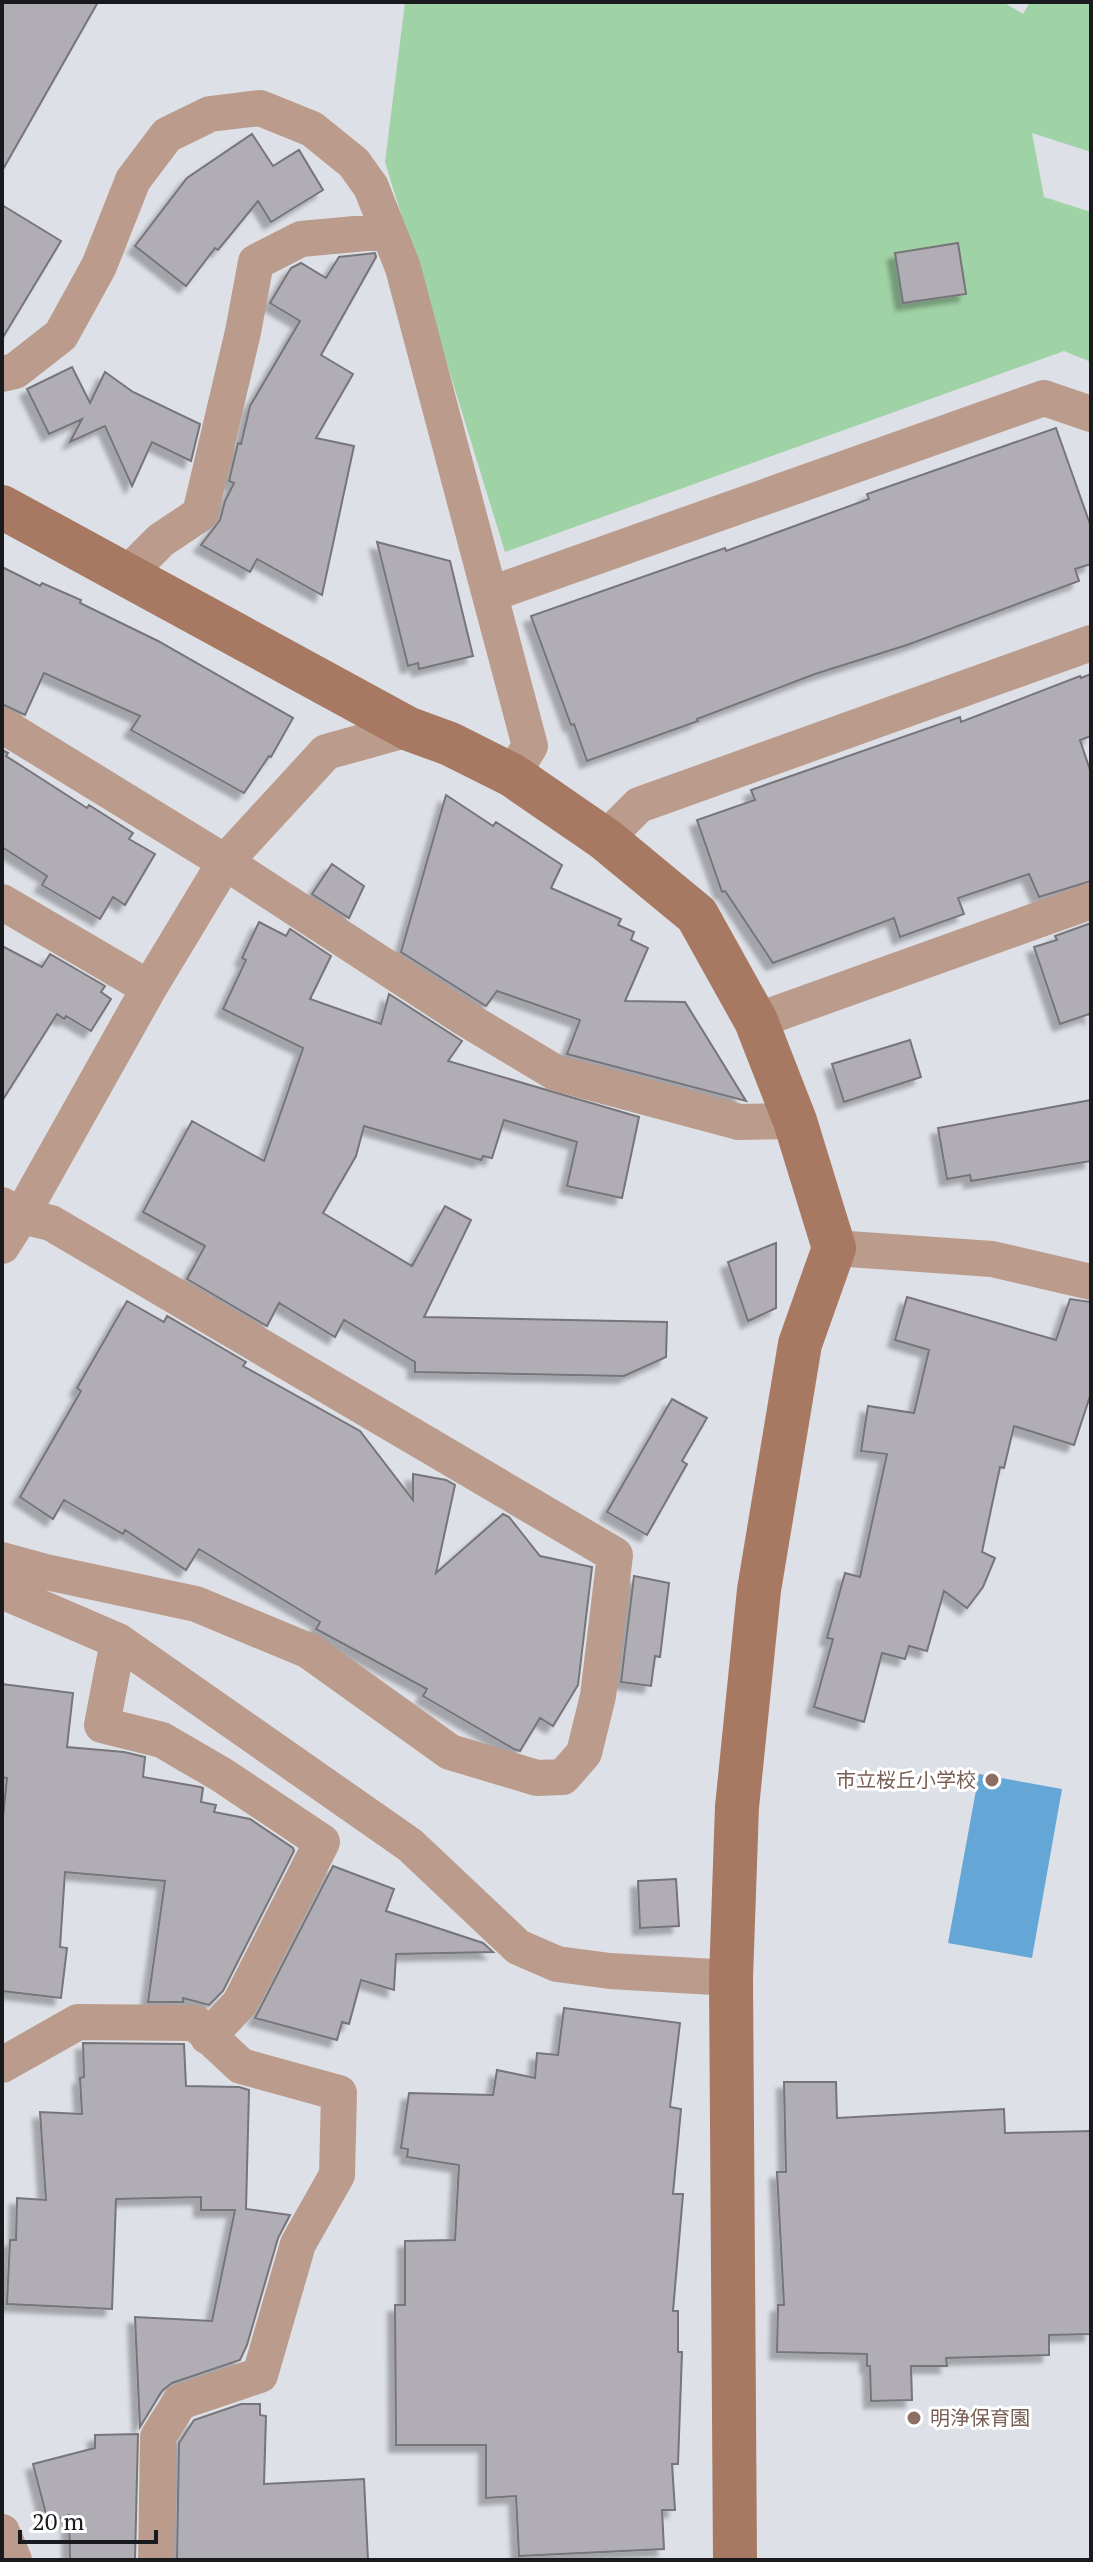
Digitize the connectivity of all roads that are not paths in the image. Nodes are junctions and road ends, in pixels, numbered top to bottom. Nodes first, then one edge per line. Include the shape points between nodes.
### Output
1 (388, 231) junction
2 (2, 374) edge
3 (1091, 414) edge
4 (2, 507) edge
5 (126, 575) junction
6 (491, 594) junction
7 (1091, 643) edge
8 (2, 725) edge
9 (409, 729) junction
10 (512, 775) junction
11 (605, 839) junction
12 (225, 862) junction
13 (1091, 901) edge
14 (2, 902) edge
15 (149, 988) junction
16 (756, 1021) junction
17 (795, 1121) junction
18 (12, 1210) edge
19 (2, 1246) edge
20 (834, 1248) junction
21 (1091, 1282) edge
22 (2, 1560) edge
23 (2, 1591) edge
24 (118, 1641) junction
25 (731, 1978) junction
26 (208, 2037) junction
27 (6, 2054) edge
28 (2, 2532) edge
29 (14, 2560) edge
30 (156, 2560) edge
31 (735, 2560) edge

1 - 2 street via 371,187 354,163 312,129 260,108 210,114 167,135 133,180 99,266 61,335 15,371
1 - 5 street via 301,239 256,262 200,514 161,540
1 - 6 street via 403,268
3 - 6 street via 1044,398
4 - 5 street
5 - 9 street
6 - 10 street via 530,746
7 - 11 street via 639,805
8 - 12 street
9 - 10 street
9 - 12 street via 326,752
10 - 11 street
11 - 16 street via 697,915
12 - 15 street
12 - 17 street via 556,1073 739,1122
13 - 16 street
14 - 15 street
15 - 18 street
16 - 17 street
17 - 20 street
18 - 19 street
18 - 22 street via 51,1223 615,1555 598,1696 584,1753 563,1777 537,1778 450,1752 309,1651 196,1604
20 - 21 street via 992,1259
20 - 25 street via 800,1344 759,1590 737,1807
23 - 24 street
24 - 25 street via 410,1845 518,1947 557,1964
24 - 26 street via 102,1725 162,1740 322,1842 240,2003
25 - 31 street
26 - 27 street via 195,2023 78,2022
26 - 30 street via 241,2066 339,2093 337,2175 298,2244 260,2375 180,2402 158,2437
28 - 29 street

